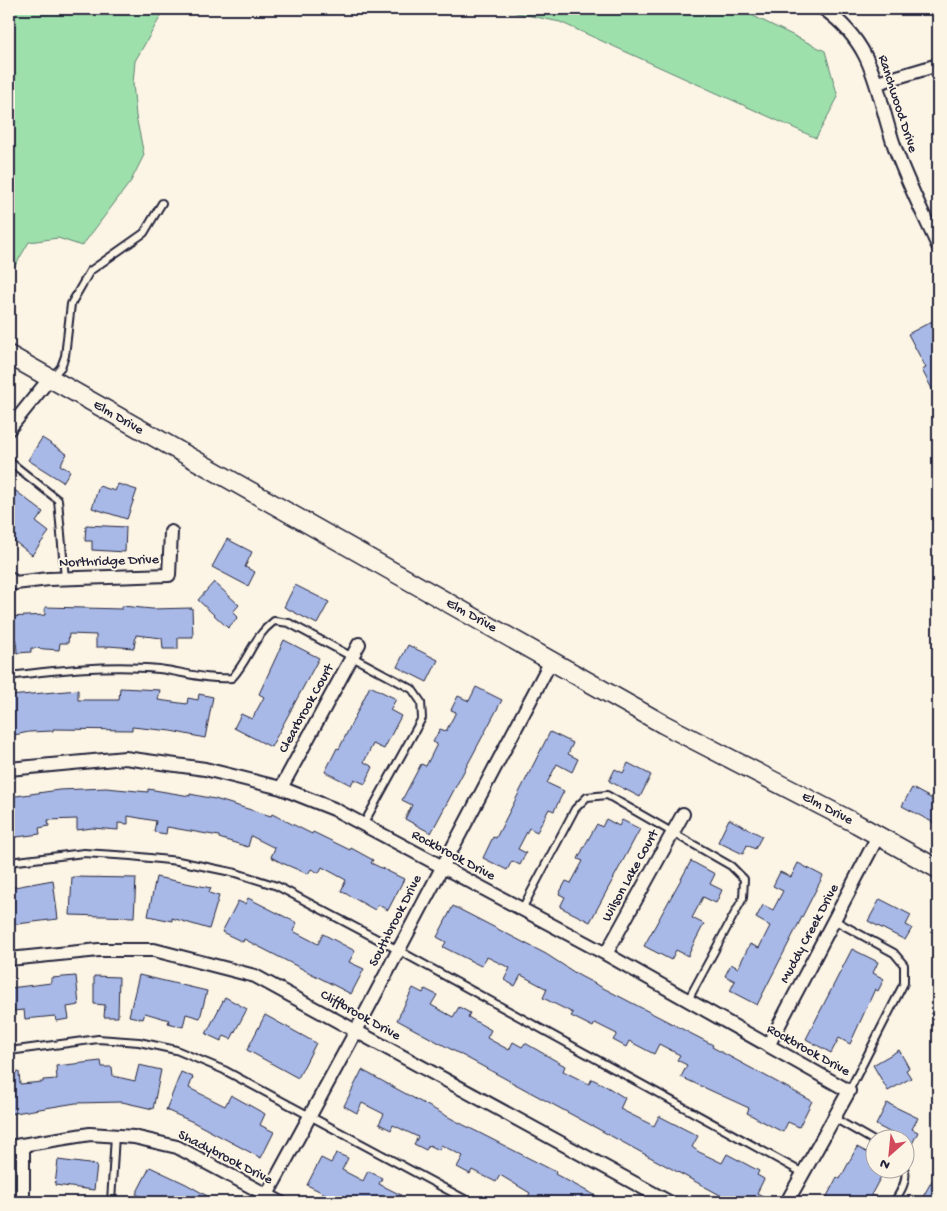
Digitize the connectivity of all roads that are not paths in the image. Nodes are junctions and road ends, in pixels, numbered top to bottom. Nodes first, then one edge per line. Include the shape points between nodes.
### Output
1 (824, 9) edge
2 (938, 65) edge
3 (877, 82) junction
4 (162, 203) dead end
5 (938, 246) edge
6 (9, 355) edge
7 (50, 378) junction
8 (9, 429) edge
9 (9, 461) edge
10 (171, 532) dead end
11 (65, 579) junction
12 (11, 584) edge
13 (359, 644) dead end
14 (352, 657) junction
15 (551, 661) junction
16 (9, 676) edge
17 (9, 769) edge
18 (280, 788) junction
19 (683, 814) dead end
20 (363, 825) junction
21 (673, 833) junction
22 (878, 836) junction
23 (9, 862) edge
24 (441, 866) junction
25 (938, 869) edge
26 (522, 909) junction
27 (834, 920) junction
28 (398, 950) junction
29 (606, 954) junction
30 (9, 959) edge
31 (688, 1000) junction
32 (356, 1031) junction
33 (768, 1046) junction
34 (9, 1051) edge
35 (849, 1091) junction
36 (310, 1115) junction
37 (834, 1118) junction
38 (116, 1135) junction
39 (864, 1135) edge
40 (23, 1146) junction
41 (9, 1147) edge
42 (803, 1173) junction
43 (905, 1178) edge
44 (266, 1195) junction
45 (23, 1202) edge
46 (111, 1202) edge
47 (280, 1202) edge
48 (470, 1202) edge
49 (669, 1202) edge
50 (787, 1202) edge
51 (894, 1202) edge

1 - 3 street, Ranchwood Drive via 855,38
2 - 3 street
3 - 5 street, Ranchwood Drive via 897,155
4 - 7 lane via 144,233 96,265 86,278 71,304 62,365
6 - 7 street, Elm Drive
7 - 8 street
7 - 15 street, Elm Drive
9 - 11 lane via 58,500
10 - 11 street, Northridge Drive via 169,575
11 - 12 street, Northridge Drive
13 - 14 street, Clearbrook Court
14 - 16 lane via 289,622 274,621 260,632 232,678 218,679 158,669 96,669
14 - 18 street, Clearbrook Court
14 - 20 lane via 412,690 421,702 422,718
15 - 22 street, Elm Drive via 574,671 663,724
15 - 24 street, Southbrook Drive
17 - 18 street, Rockbrook Drive via 124,758 204,769
18 - 20 street, Rockbrook Drive via 334,809
19 - 21 street, Wilson Lake Court
20 - 24 street, Rockbrook Drive
21 - 26 lane via 606,795 587,797 575,809
21 - 29 street, Wilson Lake Court
21 - 31 lane via 731,866 744,879 743,898
22 - 25 street, Elm Drive
22 - 27 street, Muddy Creek Drive
23 - 28 lane via 84,853 178,862 236,873 277,886
24 - 26 street, Rockbrook Drive
24 - 28 street, Southbrook Drive
26 - 29 street, Rockbrook Drive
27 - 33 street, Muddy Creek Drive
27 - 35 lane via 894,953 904,965 904,983
28 - 32 street, Southbrook Drive
28 - 42 lane
29 - 31 street, Rockbrook Drive
30 - 32 street, Cliffbrook Drive via 99,950 154,950 255,976
31 - 33 street, Rockbrook Drive
32 - 36 street, Southbrook Drive
32 - 49 street, Cliffbrook Drive
33 - 35 street, Rockbrook Drive
34 - 36 lane via 98,1039 138,1042 176,1050 224,1070
35 - 37 street
36 - 44 street, Southbrook Drive
36 - 48 lane
37 - 39 lane
37 - 42 street
38 - 40 street, Shadybrook Drive via 90,1134
38 - 44 street, Shadybrook Drive via 177,1147
38 - 46 lane
40 - 41 street, Shadybrook Drive
40 - 45 street
42 - 50 street
43 - 51 lane
44 - 47 street, Shadybrook Drive

